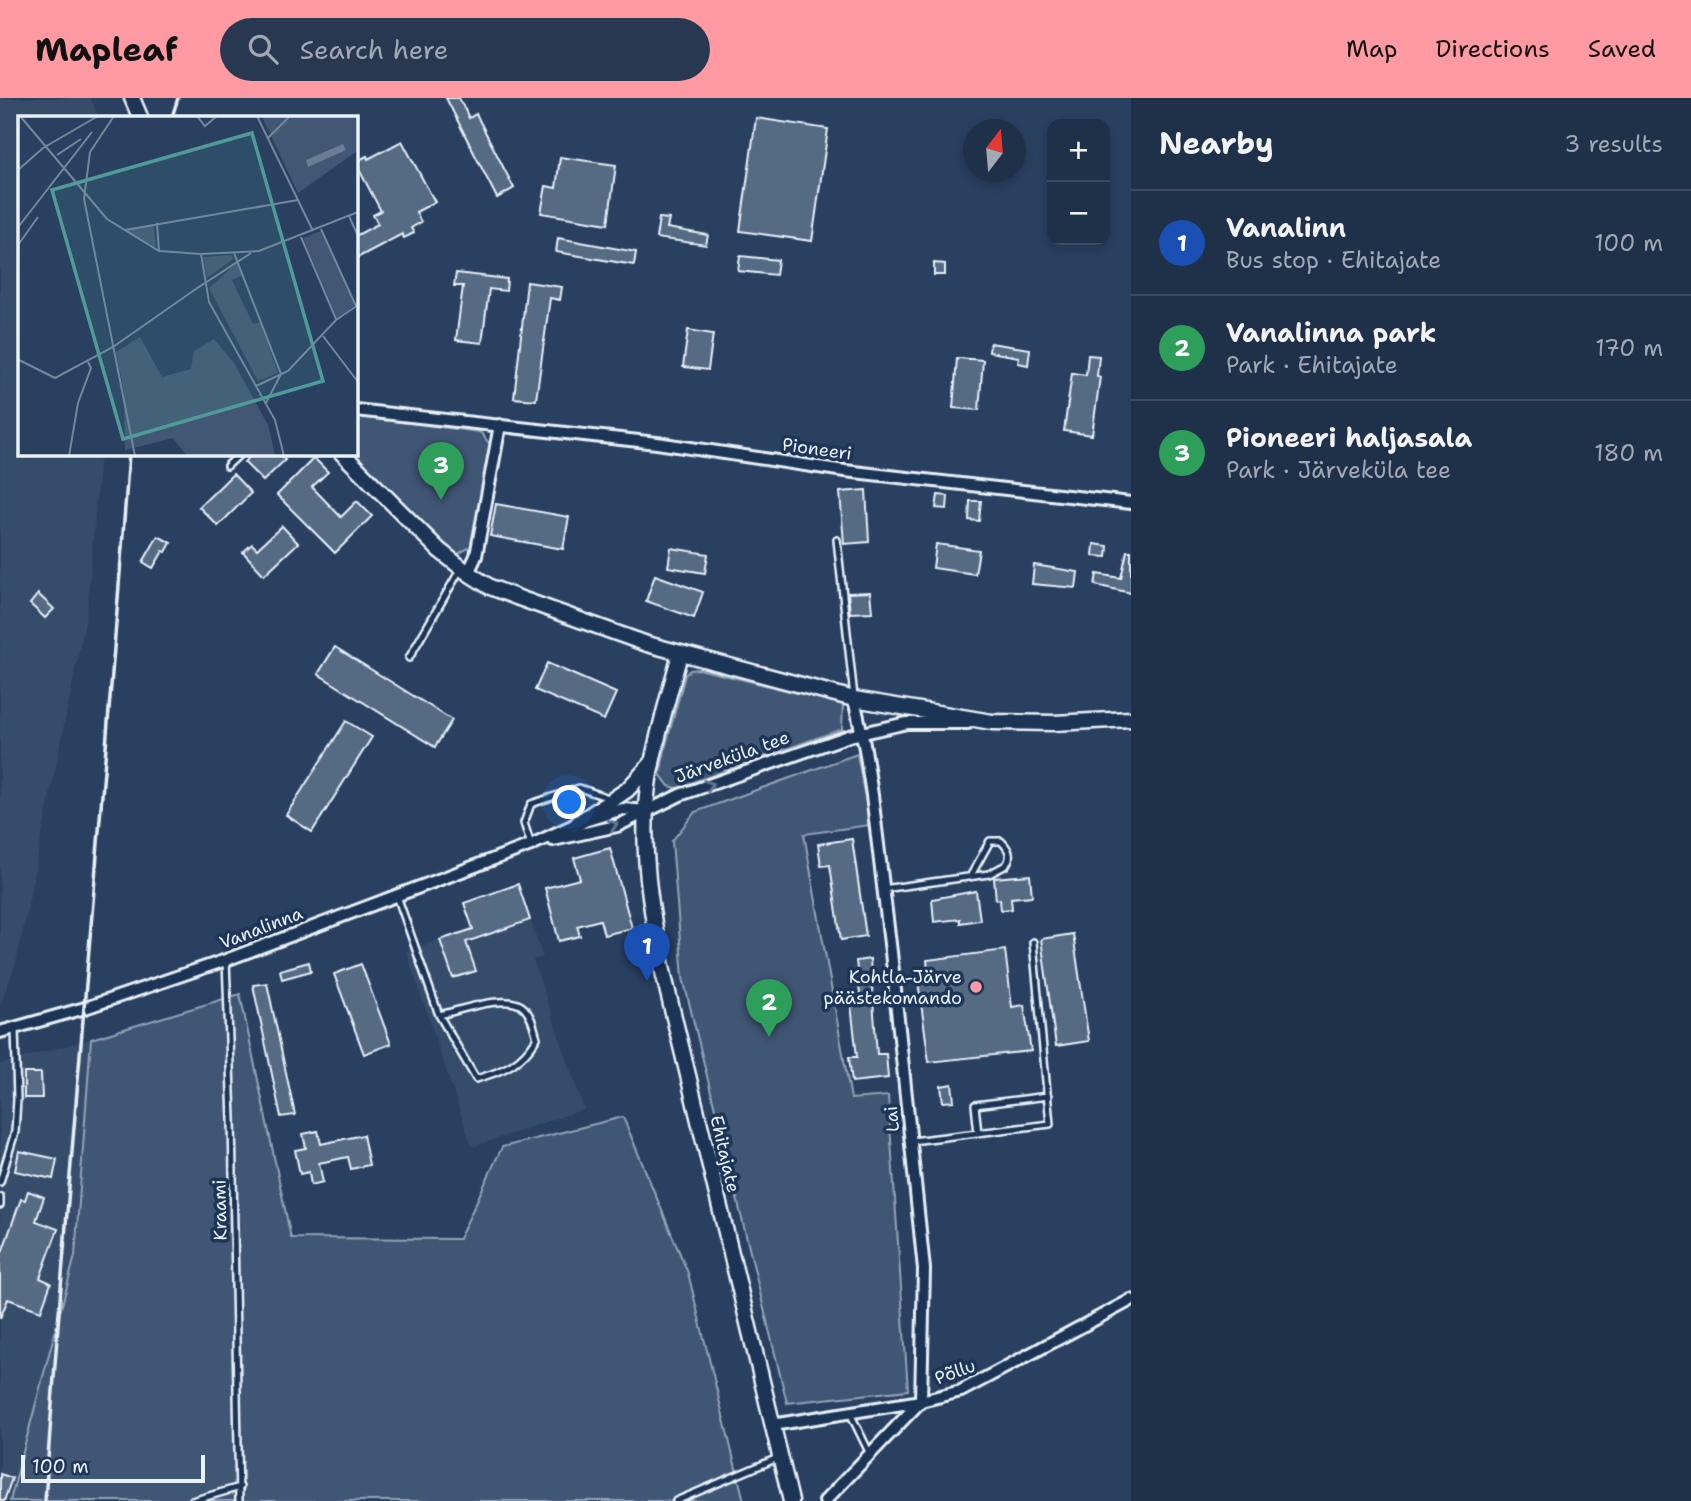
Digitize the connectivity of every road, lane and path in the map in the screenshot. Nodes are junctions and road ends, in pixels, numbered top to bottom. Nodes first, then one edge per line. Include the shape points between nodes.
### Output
1 (132, 98) edge
2 (140, 116) edge
3 (357, 410) edge
4 (500, 425) junction
5 (239, 455) edge
6 (344, 455) edge
7 (227, 466) dead end
8 (1131, 503) edge
9 (837, 540) dead end
10 (464, 570) junction
11 (680, 654) junction
12 (409, 658) dead end
13 (854, 699) junction
14 (1131, 719) edge
15 (992, 722) junction
16 (862, 733) junction
17 (653, 762) junction
18 (615, 798) junction
19 (646, 811) junction
20 (578, 823) junction
21 (531, 845) junction
22 (970, 877) junction
23 (883, 889) junction
24 (397, 896) junction
25 (1033, 942) dead end
26 (226, 960) junction
27 (439, 1016) junction
28 (15, 1028) junction
29 (0, 1032) edge
30 (1048, 1096) junction
31 (978, 1133) junction
32 (912, 1141) junction
33 (0, 1182) edge
34 (0, 1197) edge
35 (0, 1205) edge
36 (1131, 1300) edge
37 (921, 1401) junction
38 (850, 1413) junction
39 (772, 1425) junction
40 (870, 1454) junction
41 (780, 1457) junction
42 (240, 1487) junction
43 (192, 1501) edge
44 (239, 1501) edge
45 (676, 1501) edge
46 (791, 1501) edge
47 (825, 1501) edge

1 - 2 street
3 - 4 street, Pioneeri
4 - 8 street, Pioneeri
4 - 10 street via 476,556
5 - 7 lane
6 - 10 street, Järveküla tee
9 - 13 lane
10 - 11 street, Järveküla tee via 516,597
10 - 12 lane
11 - 13 street, Järveküla tee
11 - 17 street, Järveküla tee
13 - 15 street, Järveküla tee
13 - 16 street, Lai
14 - 15 street, Järveküla tee
15 - 16 street, Järveküla tee via 907,723
19 -> 16 street, Järveküla tee via 680,795
16 - 23 street, Lai
17 - 18 street via 636,783
17 - 19 street, Järveküla tee
18 - 20 street
18 - 21 lane via 579,788 531,804 524,823
19 - 20 street, Vanalinna via 623,809
21 -> 19 street, Vanalinna via 617,826
19 - 39 street, Ehitajate via 652,915 664,976
20 - 21 street, Vanalinna
21 - 24 street, Vanalinna
22 - 22 lane via 1006,865 1008,848 1001,841 990,841
22 - 23 lane
23 - 32 street, Lai
24 - 26 street, Vanalinna
24 - 27 lane
25 - 30 lane
26 - 28 street, Vanalinna
26 - 42 lane, Kraami
27 - 27 lane via 508,1000 523,1006 537,1038 528,1054 501,1072 476,1079
28 - 29 street, Vanalinna
28 - 33 lane via 15,1132
30 - 31 lane via 1050,1124
30 - 31 lane via 975,1105
31 - 32 lane
32 - 37 street, Lai via 924,1269
34 - 35 lane
36 - 37 street, Põllu via 978,1384
37 - 38 street, Põllu
37 - 40 street
38 - 39 street, Põllu
38 - 40 lane
39 - 41 street, Ehitajate
40 - 47 street
41 - 45 lane
41 - 46 street, Ehitajate
42 - 43 lane
42 - 44 lane, Kraami

